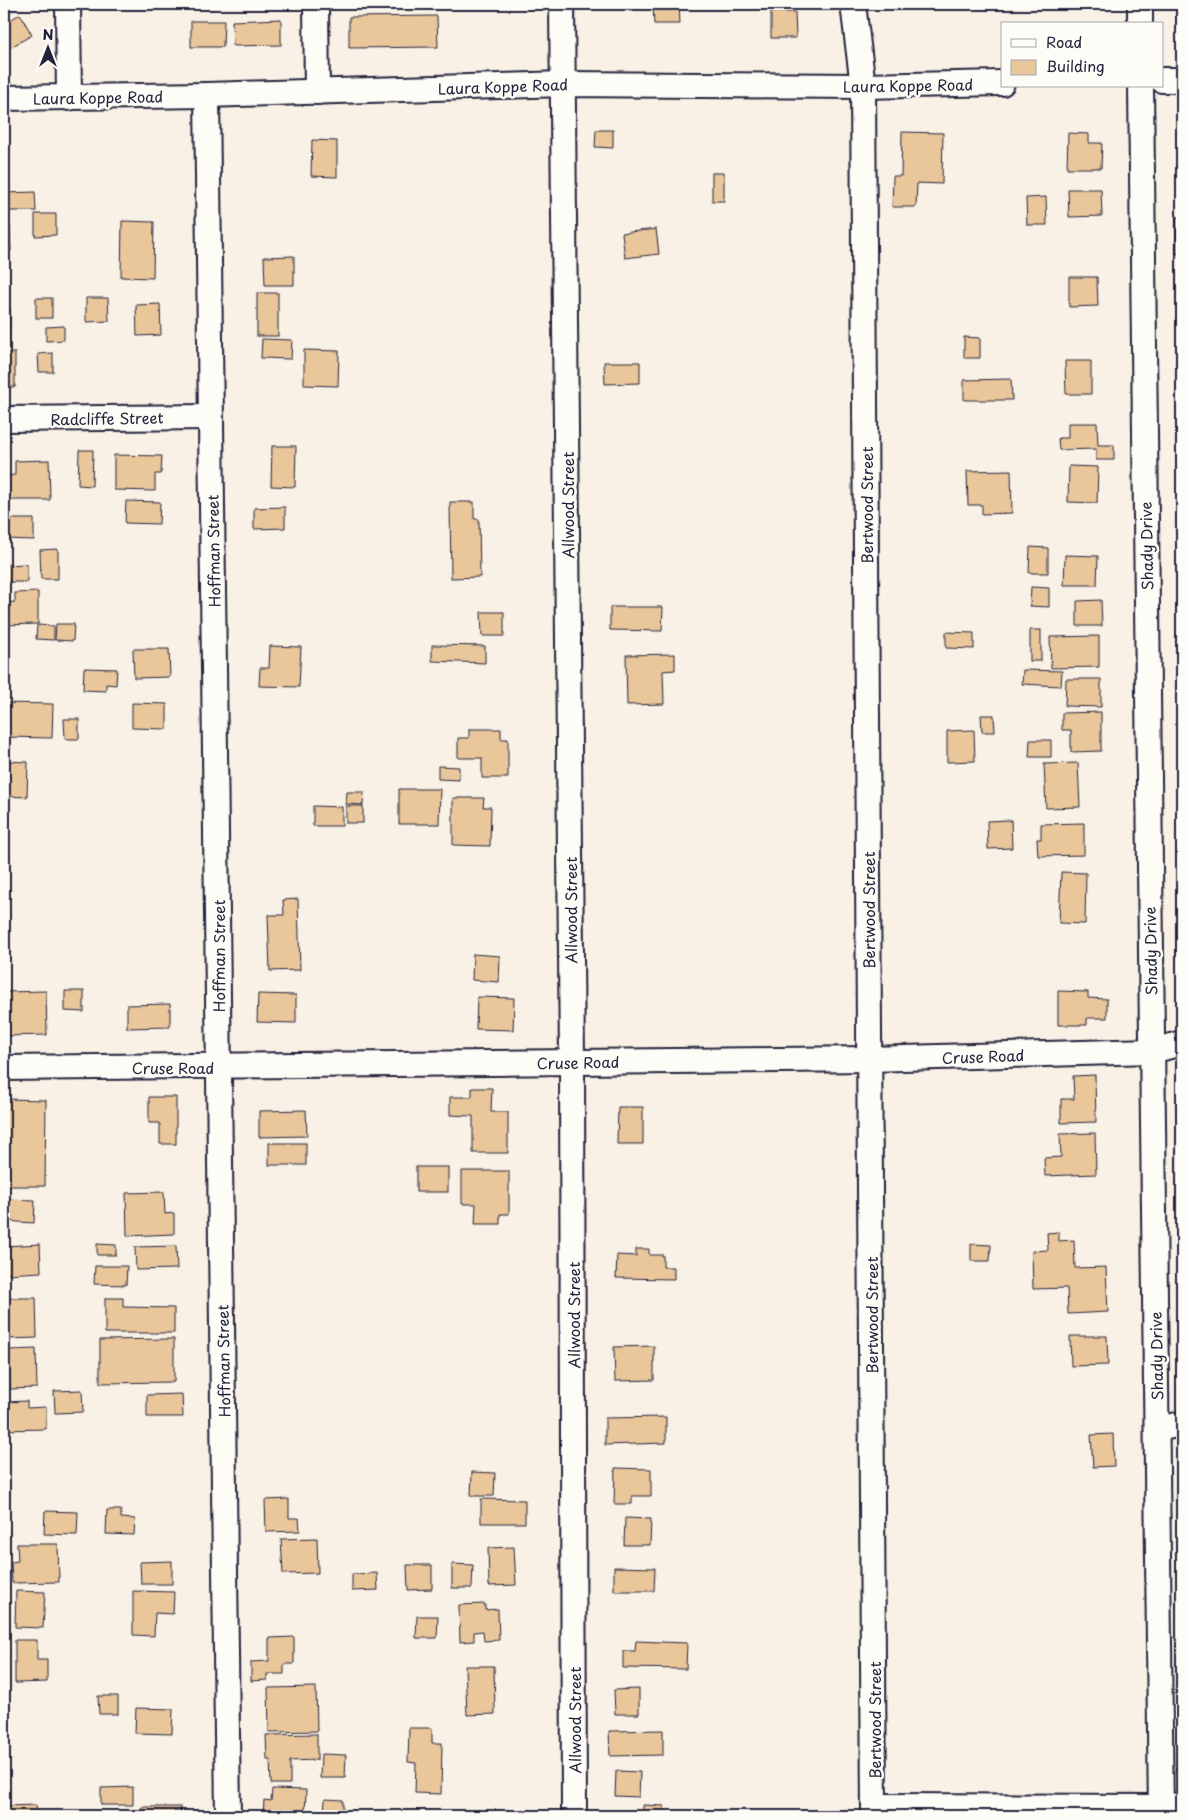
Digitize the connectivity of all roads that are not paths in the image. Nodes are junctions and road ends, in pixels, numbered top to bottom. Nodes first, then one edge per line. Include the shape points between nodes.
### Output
1 (68, 4) edge
2 (316, 4) edge
3 (562, 4) edge
4 (853, 4) edge
5 (1140, 4) edge
6 (1140, 22) edge
7 (1164, 80) edge
8 (1182, 80) edge
9 (1001, 83) edge
10 (563, 84) junction
11 (863, 86) junction
12 (1141, 88) edge
13 (317, 92) junction
14 (207, 96) junction
15 (4, 98) edge
16 (69, 98) junction
17 (209, 417) junction
18 (4, 419) edge
19 (1182, 1043) edge
20 (1152, 1051) junction
21 (869, 1059) junction
22 (572, 1062) junction
23 (219, 1066) junction
24 (4, 1068) edge
25 (1182, 1424) edge
26 (1157, 1429) junction
27 (1168, 1810) edge
28 (874, 1811) edge
29 (228, 1816) edge
30 (574, 1816) edge

1 - 16 street
2 - 13 street
3 - 10 street, Allwood Street
4 - 11 street, Bertwood Street
5 - 6 street
7 - 8 street
9 - 11 street, Laura Koppe Road
10 - 11 street, Laura Koppe Road
10 - 13 street, Laura Koppe Road
10 - 22 street, Allwood Street
11 - 21 street, Bertwood Street
12 - 20 street, Shady Drive
13 - 14 street, Laura Koppe Road
14 - 16 street, Laura Koppe Road
14 - 17 street, Hoffman Street
15 - 16 street, Laura Koppe Road
17 - 18 street, Radcliffe Street
17 - 23 street, Hoffman Street via 216,673
19 - 20 street, Cruse Road
20 - 21 street, Cruse Road
20 - 26 street, Shady Drive
21 - 22 street, Cruse Road
21 - 28 street, Bertwood Street
22 - 23 street, Cruse Road
22 - 30 street, Allwood Street
23 - 24 street, Cruse Road
23 - 29 street, Hoffman Street
25 - 26 street
26 - 27 street, Shady Drive
27 - 28 street

